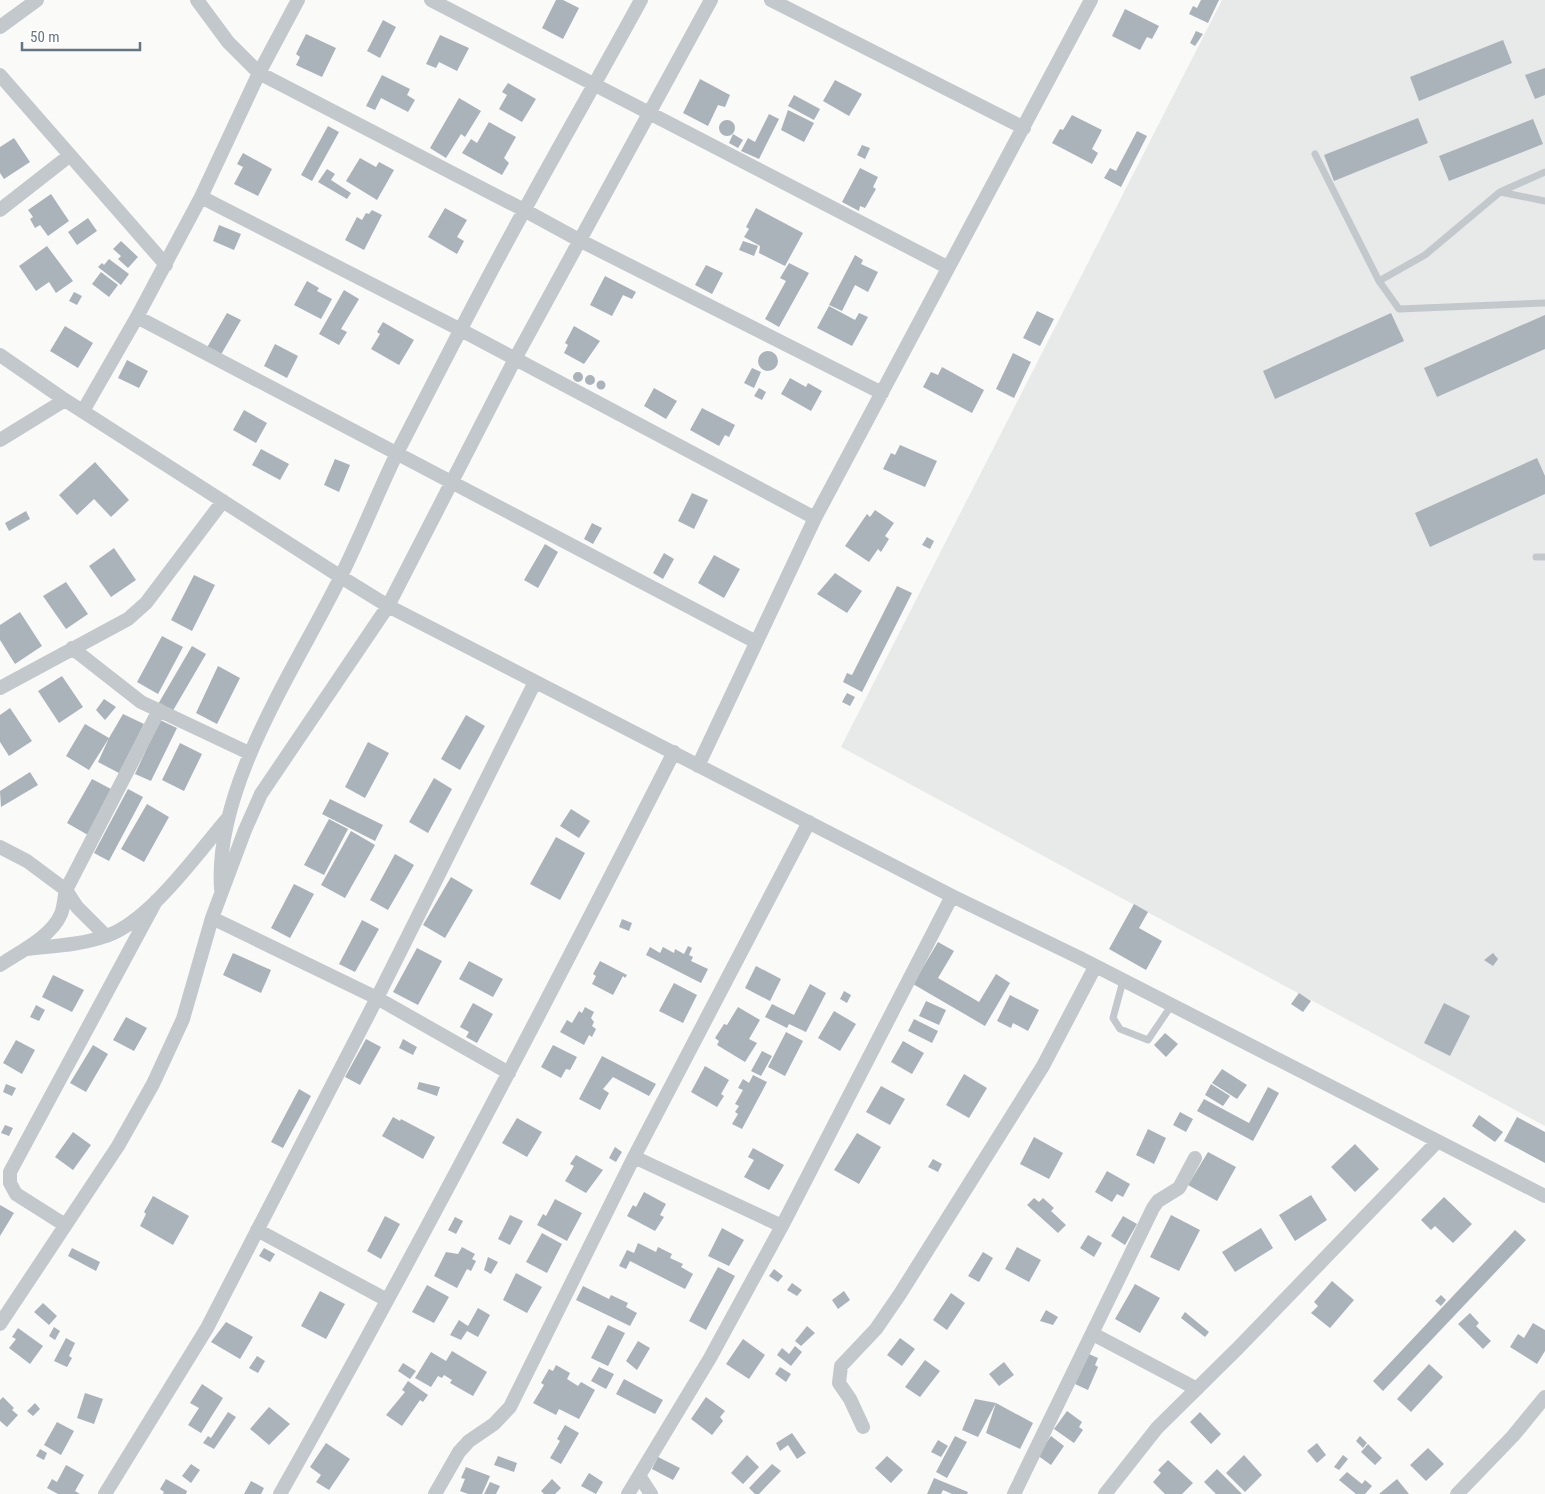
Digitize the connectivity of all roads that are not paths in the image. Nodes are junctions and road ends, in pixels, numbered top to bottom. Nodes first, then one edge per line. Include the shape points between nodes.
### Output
1 (37, 0) edge
2 (197, 0) edge
3 (298, 0) edge
4 (431, 0) edge
5 (640, 0) edge
6 (711, 0) edge
7 (771, 0) edge
8 (1088, 1) edge
9 (0, 26) edge
10 (258, 73) junction
11 (0, 75) edge
12 (595, 85) junction
13 (648, 113) junction
14 (1024, 128) junction
15 (1315, 154) dead end
16 (69, 156) junction
17 (1545, 172) edge
18 (1500, 192) junction
19 (201, 197) junction
20 (1545, 201) edge
21 (0, 210) edge
22 (524, 210) junction
23 (579, 240) junction
24 (166, 265) junction
25 (948, 267) junction
26 (1379, 281) junction
27 (1545, 303) edge
28 (137, 317) junction
29 (461, 330) junction
30 (0, 355) edge
31 (515, 359) junction
32 (882, 393) junction
33 (65, 400) junction
34 (83, 411) junction
35 (0, 440) edge
36 (397, 454) junction
37 (453, 484) junction
38 (223, 501) junction
39 (816, 518) junction
40 (1536, 556) dead end
41 (1545, 557) edge
42 (341, 577) junction
43 (388, 606) junction
44 (756, 642) junction
45 (72, 648) junction
46 (535, 682) junction
47 (0, 688) edge
48 (159, 710) junction
49 (674, 752) junction
50 (250, 754) junction
51 (698, 766) junction
52 (229, 816) junction
53 (809, 822) junction
54 (0, 847) edge
55 (66, 890) junction
56 (221, 894) junction
57 (952, 896) junction
58 (156, 900) junction
59 (212, 918) junction
60 (106, 936) junction
61 (23, 950) junction
62 (0, 965) edge
63 (1095, 967) junction
64 (1123, 981) junction
65 (377, 998) junction
66 (1171, 1006) junction
67 (509, 1074) junction
68 (1437, 1142) junction
69 (634, 1157) junction
70 (1195, 1158) dead end
71 (1545, 1196) edge
72 (66, 1225) junction
73 (782, 1226) junction
74 (257, 1230) junction
75 (387, 1300) junction
76 (1, 1320) edge
77 (1093, 1334) junction
78 (1197, 1389) junction
79 (1545, 1397) edge
80 (863, 1427) dead end
81 (640, 1477) junction
82 (105, 1494) edge
83 (280, 1494) edge
84 (435, 1494) edge
85 (628, 1494) edge
86 (651, 1494) edge
87 (1014, 1494) edge
88 (1105, 1494) edge
89 (1457, 1494) edge

1 - 9 street
2 - 10 street via 228,42
3 - 10 street
4 - 12 street
5 - 12 street
6 - 13 street
7 - 14 street
8 - 14 street
10 - 19 street
10 - 22 street
11 - 16 street
12 - 13 street
12 - 22 street
13 - 23 street
13 - 25 street
14 - 25 street
15 - 26 lane
16 - 21 street
16 - 24 street
17 - 18 lane
18 - 20 lane
18 - 26 lane via 1425,256
19 - 24 street
19 - 29 street
22 - 23 street
22 - 29 street
23 - 31 street
23 - 32 street
24 - 28 street
25 - 32 street
26 - 27 lane via 1399,309
28 - 34 street
28 - 36 street
29 - 31 street
29 - 36 street
30 - 33 street
31 - 37 street
31 - 39 street
32 - 39 street
33 - 34 street
33 - 35 street
34 - 38 street
36 - 37 street
36 - 42 street
37 - 43 street
37 - 44 street
38 - 42 street
38 - 45 street via 146,603 128,619
39 - 44 street
40 - 41 lane
42 - 43 street
42 - 50 street
43 - 46 street
43 - 56 street via 261,794
44 - 51 street
45 - 47 street
45 - 48 street via 141,702
46 - 49 street
46 - 65 street
48 - 50 street
48 - 55 street
49 - 51 street
49 - 67 street
50 - 52 street
51 - 53 street
52 - 56 street via 219,866
52 - 58 street
53 - 57 street
53 - 69 street
54 - 55 street via 26,860
55 - 60 street via 77,907
55 - 61 street via 62,912 56,923
56 - 59 street
57 - 63 street
57 - 73 street
58 - 60 street via 128,925
58 - 72 street via 10,1172 10,1183 16,1194
59 - 65 street
59 - 72 street via 183,1019 118,1146
60 - 61 street
61 - 62 street
63 - 64 street
63 - 80 street via 1043,1066 900,1294 876,1329 841,1366 839,1383
64 - 66 street
64 - 66 lane via 1114,1018 1120,1029 1148,1040
65 - 67 street
65 - 74 street
66 - 68 street
67 - 75 street
68 - 71 street
68 - 78 street
69 - 73 street
69 - 84 street via 510,1407 494,1424 469,1441
70 - 77 street via 1180,1188 1158,1201 1153,1208
72 - 76 street
73 - 81 street
74 - 75 street
74 - 82 street via 207,1328
75 - 83 street
77 - 78 street
77 - 87 street
78 - 88 street via 1157,1428
79 - 89 street via 1513,1436
81 - 85 street
81 - 86 street

